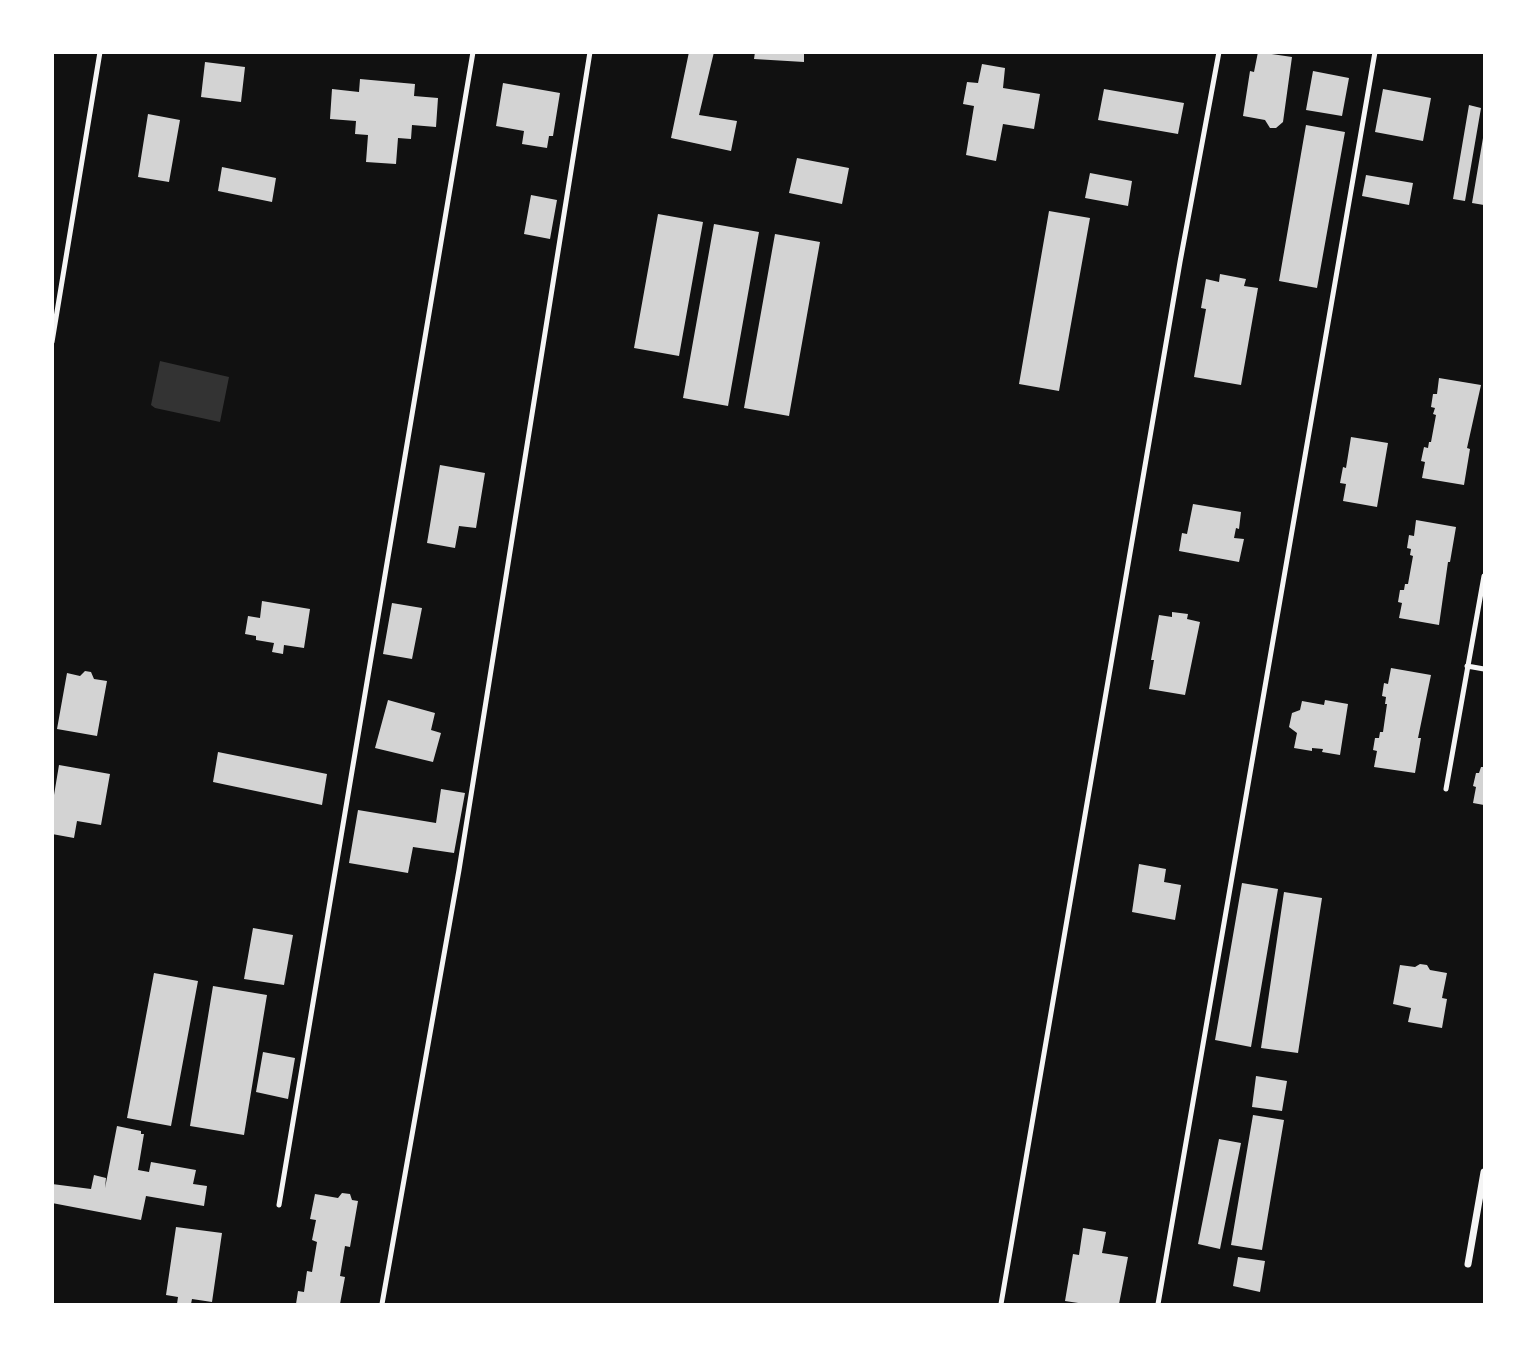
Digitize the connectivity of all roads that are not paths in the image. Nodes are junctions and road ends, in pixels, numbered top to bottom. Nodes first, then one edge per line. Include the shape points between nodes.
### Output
1 (100, 52) edge
2 (473, 52) edge
3 (590, 52) edge
4 (1219, 52) edge
5 (1375, 52) edge
6 (52, 342) edge
7 (1485, 576) edge
8 (1467, 666) junction
9 (1485, 669) edge
10 (1446, 789) dead end
11 (1485, 1172) edge
12 (278, 1205) dead end
13 (1468, 1264) dead end
14 (383, 1304) edge
15 (1001, 1304) edge
16 (1158, 1304) edge

1 - 6 lane
2 - 12 lane
3 - 14 lane via 459,870
4 - 15 lane
5 - 16 lane
7 - 8 lane
8 - 9 lane
8 - 10 lane
11 - 13 street

